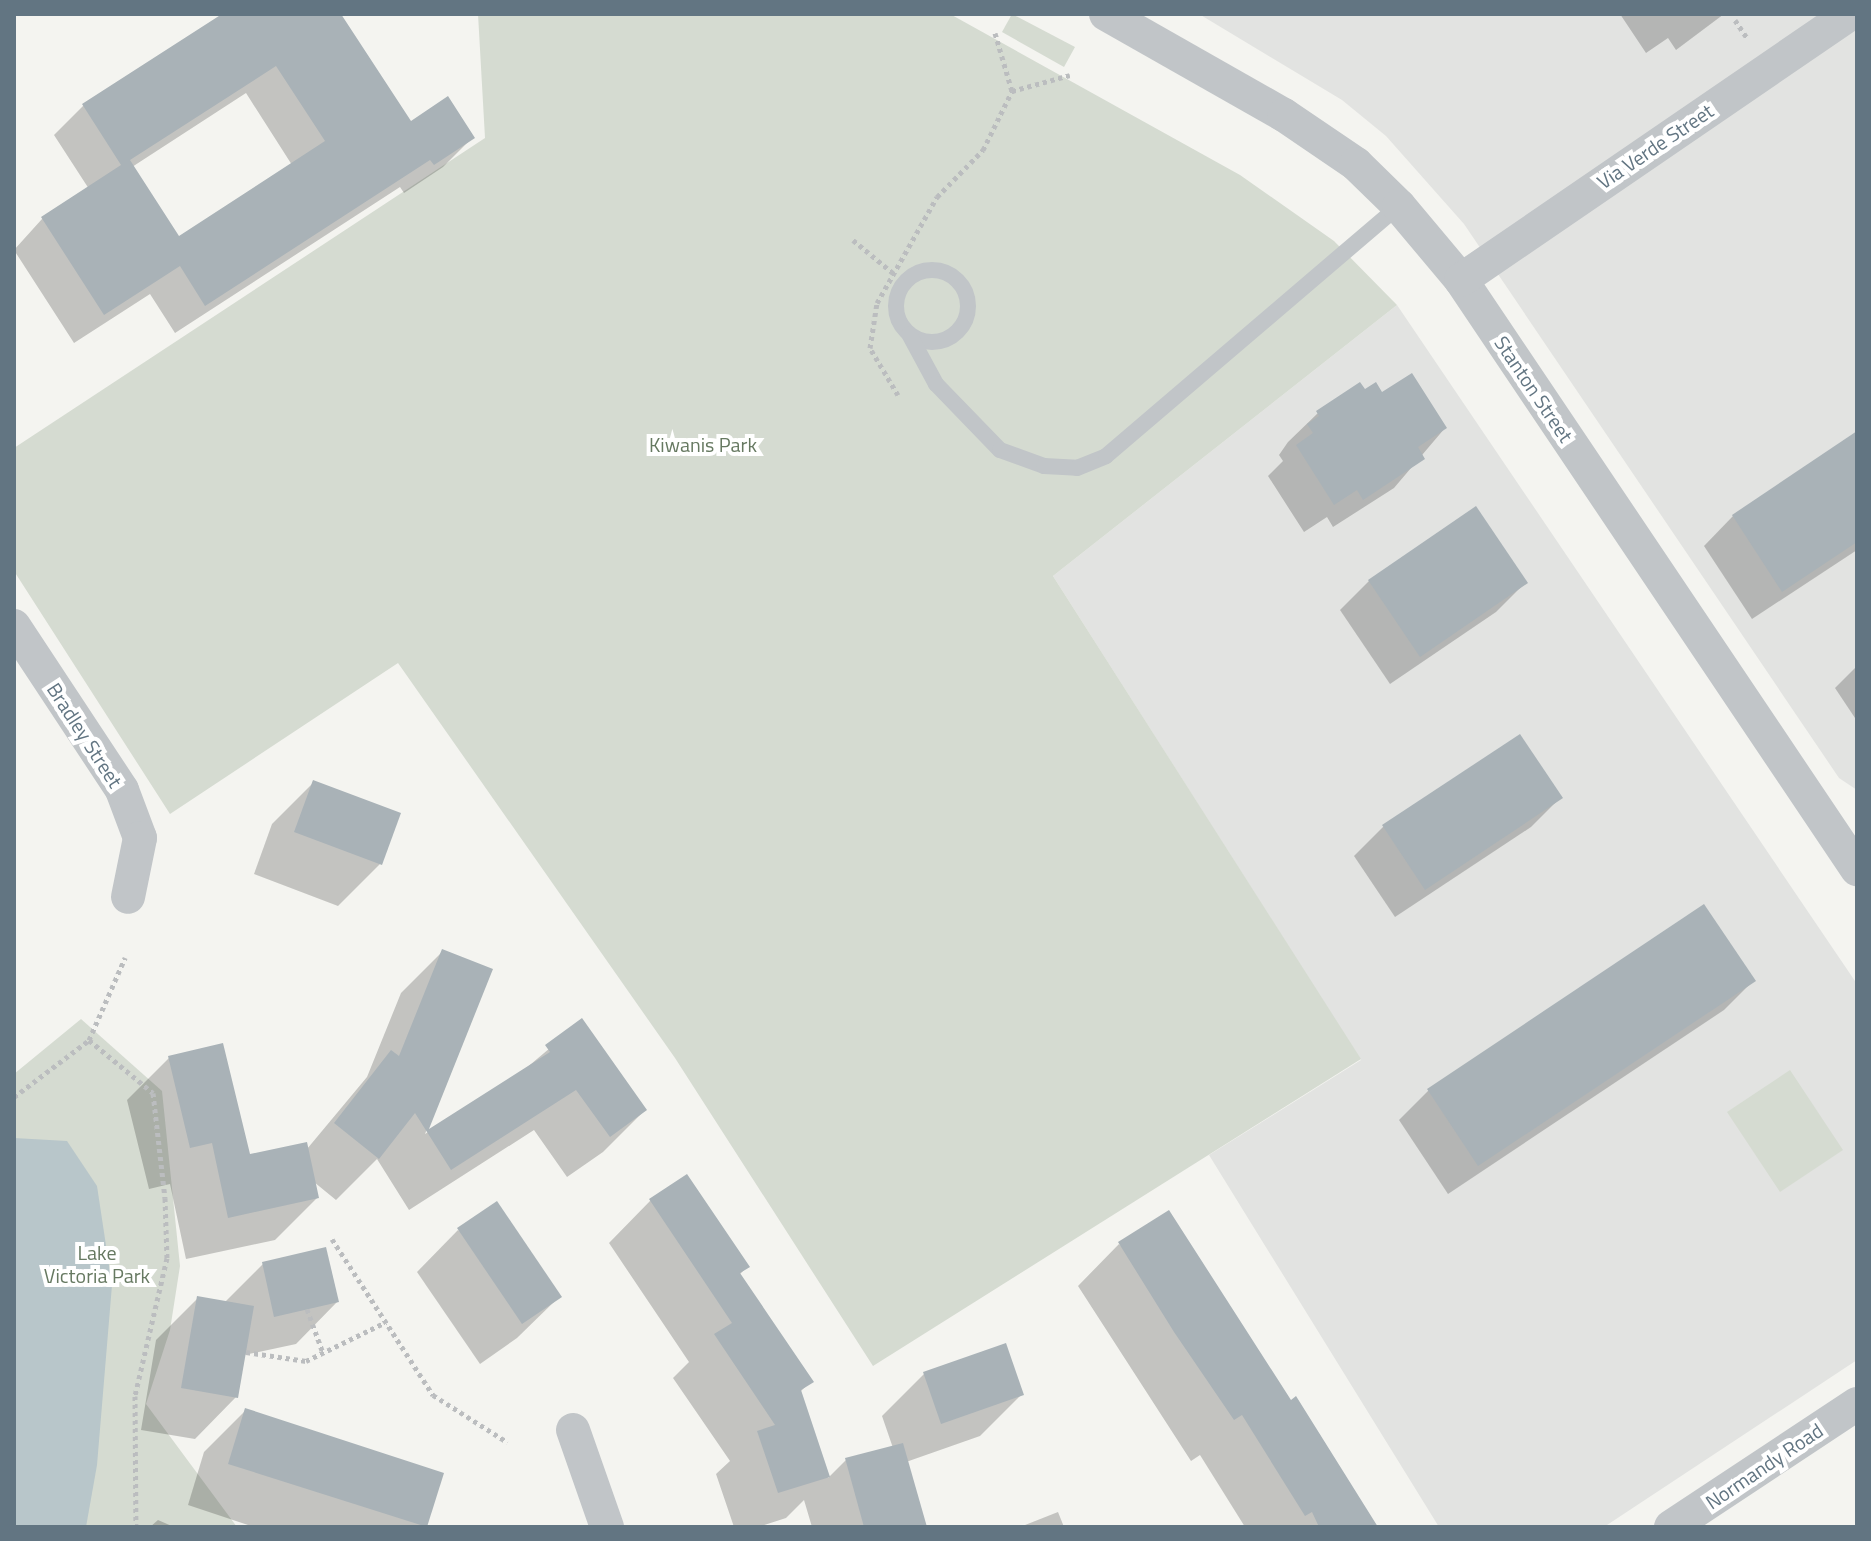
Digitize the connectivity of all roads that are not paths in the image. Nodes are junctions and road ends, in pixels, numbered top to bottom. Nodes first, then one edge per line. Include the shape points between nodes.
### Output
1 (1106, 14) edge
2 (1850, 14) edge
3 (1399, 206) junction
4 (1461, 280) junction
5 (909, 334) junction
6 (14, 626) edge
7 (1852, 851) edge
8 (128, 897) dead end
9 (1857, 1404) edge
10 (573, 1430) dead end
11 (607, 1527) edge
12 (1671, 1527) edge

1 - 3 street, Stanton Street via 1284,115 1356,164
2 - 4 street, Via Verde Street
3 - 4 street, Stanton Street
3 - 5 lane via 1106,456 1077,468 1044,466 1000,450 936,384
4 - 7 street, Stanton Street
5 - 5 lane via 896,301 907,281 927,271 958,281 968,314 955,335 932,342
6 - 8 street, Bradley Street via 122,790 140,838
9 - 12 street, Normandy Road
10 - 11 street

